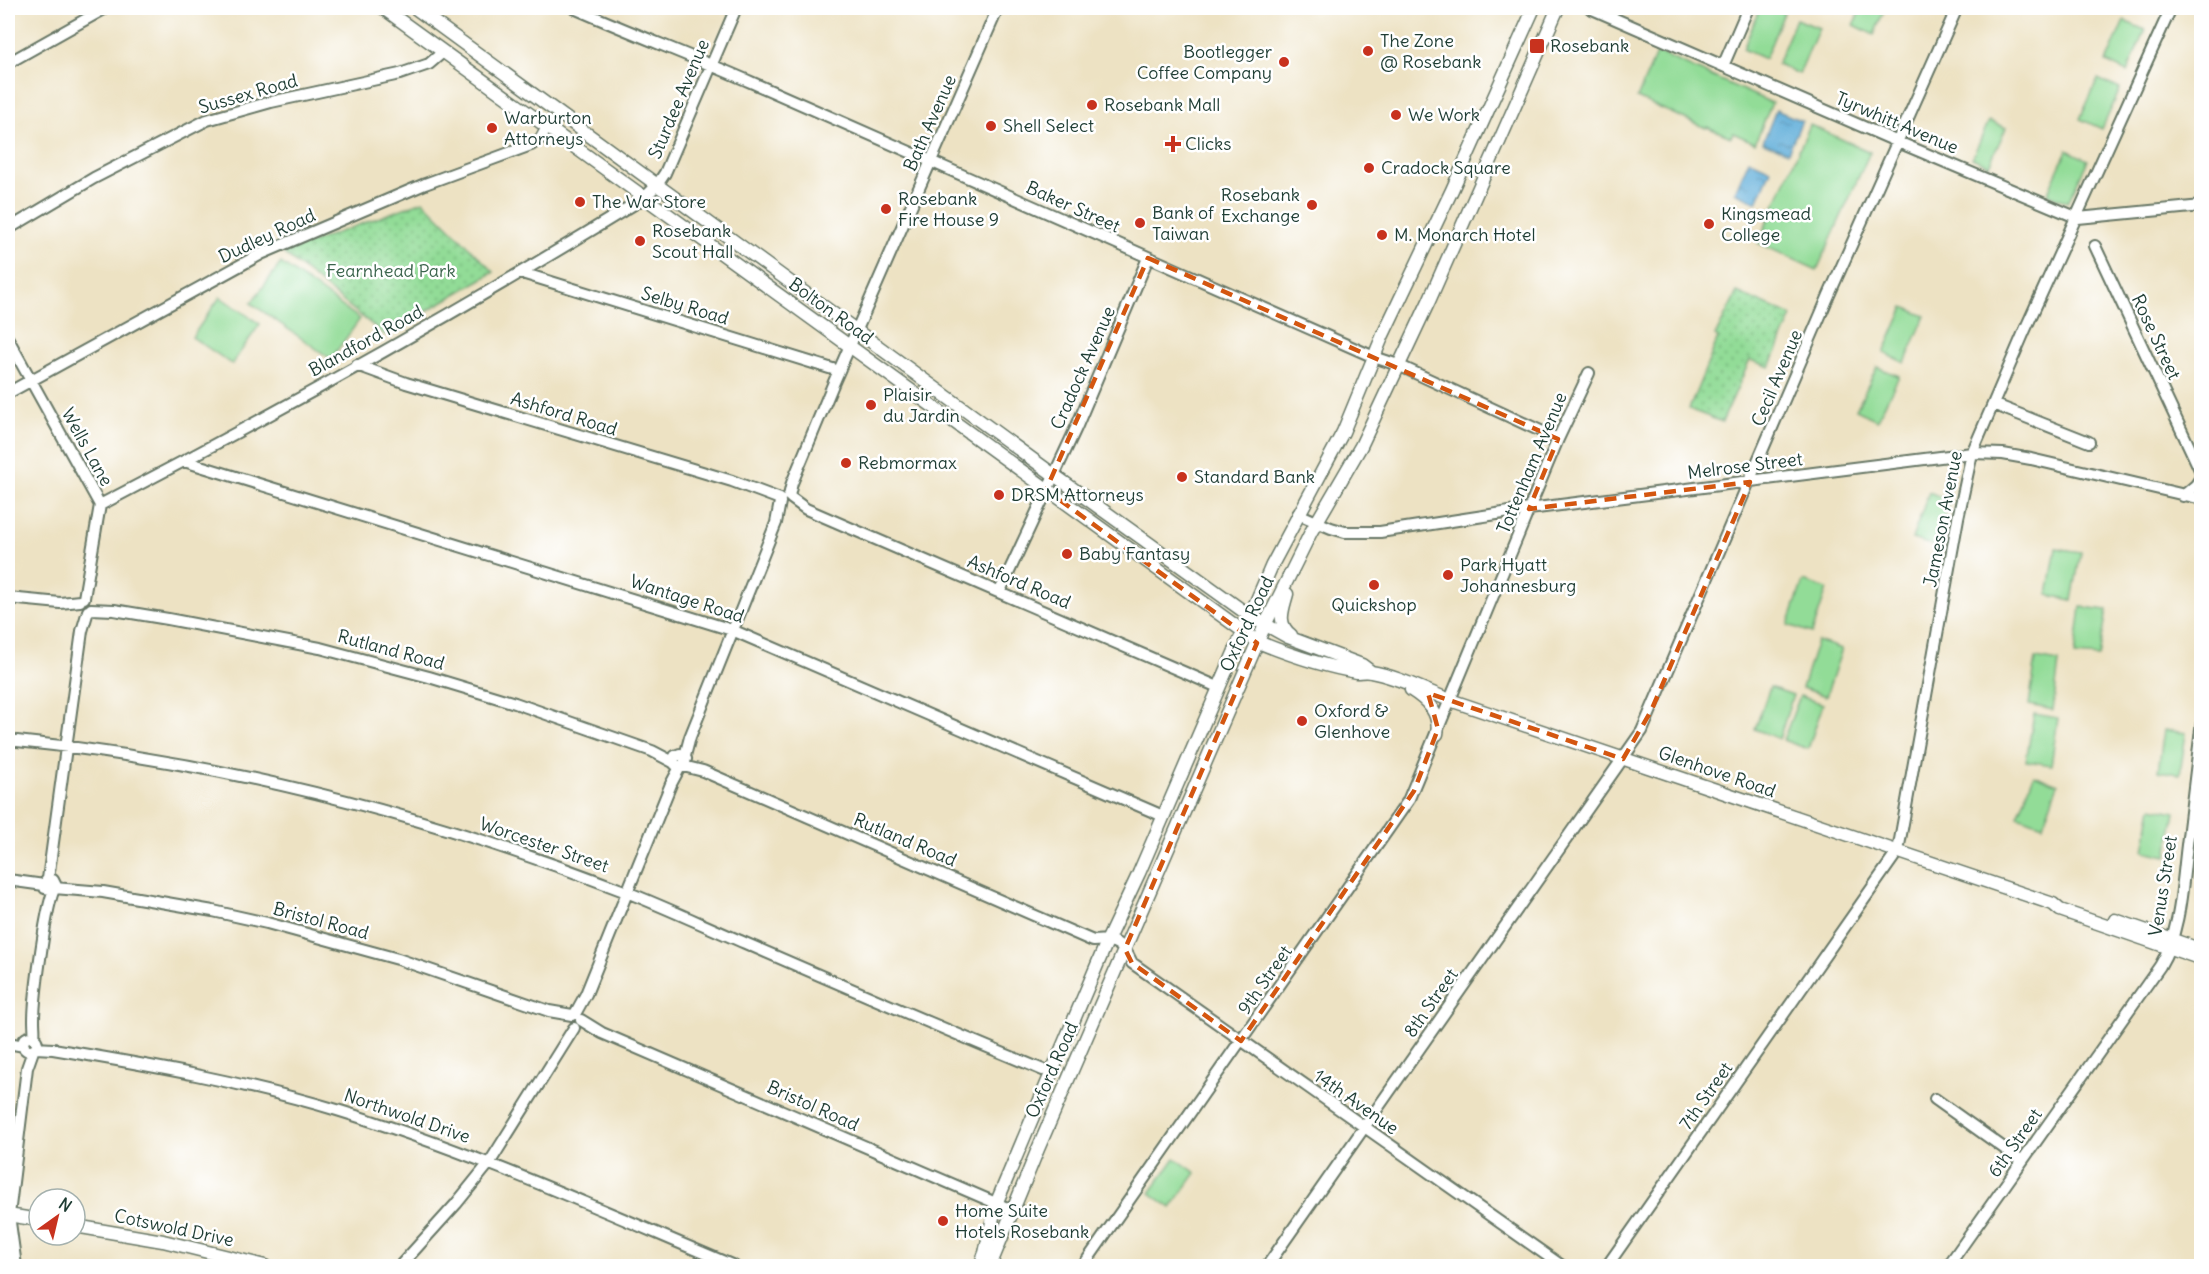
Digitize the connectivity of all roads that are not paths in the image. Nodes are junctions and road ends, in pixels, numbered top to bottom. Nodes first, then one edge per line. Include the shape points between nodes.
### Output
1 (106, 8) edge
2 (383, 8) edge
3 (415, 8) edge
4 (574, 8) edge
5 (736, 8) edge
6 (998, 8) edge
7 (1534, 8) edge
8 (1558, 8) edge
9 (1590, 8) edge
10 (1748, 8) edge
11 (1957, 8) edge
12 (2171, 8) edge
13 (443, 52) junction
14 (8, 63) edge
15 (711, 64) junction
16 (1723, 66) junction
17 (547, 127) junction
18 (1898, 142) junction
19 (932, 161) junction
20 (657, 185) junction
21 (644, 198) junction
22 (2202, 206) edge
23 (2078, 218) junction
24 (8, 229) edge
25 (2095, 246) dead end
26 (1148, 258) junction
27 (522, 273) junction
28 (858, 330) junction
29 (8, 339) edge
30 (850, 347) junction
31 (1374, 357) junction
32 (357, 365) junction
33 (1398, 366) junction
34 (839, 371) junction
35 (1589, 373) dead end
36 (31, 380) junction
37 (8, 393) edge
38 (1993, 404) junction
39 (1558, 439) junction
40 (2089, 442) dead end
41 (1972, 453) junction
42 (184, 461) junction
43 (1054, 475) junction
44 (2202, 475) edge
45 (1750, 482) junction
46 (1046, 490) junction
47 (2183, 496) junction
48 (785, 500) junction
49 (2200, 501) edge
50 (100, 505) junction
51 (1529, 509) junction
52 (1298, 514) junction
53 (1317, 522) junction
54 (1292, 572) junction
55 (1000, 591) junction
56 (8, 598) edge
57 (85, 605) junction
58 (1250, 616) junction
59 (1265, 625) junction
60 (732, 630) junction
61 (1244, 633) junction
62 (1258, 642) junction
63 (1314, 647) junction
64 (1371, 672) junction
65 (1396, 680) junction
66 (1218, 687) junction
67 (1450, 700) junction
68 (2202, 721) edge
69 (1437, 734) junction
70 (8, 740) edge
71 (68, 746) junction
72 (1623, 759) junction
73 (680, 760) junction
74 (1163, 816) junction
75 (1898, 851) junction
76 (8, 880) edge
77 (50, 884) junction
78 (627, 892) junction
79 (1108, 939) junction
80 (1093, 941) junction
81 (2171, 943) junction
82 (1832, 945) joint
83 (1125, 949) junction
84 (2202, 950) edge
85 (1102, 955) junction
86 (2202, 959) edge
87 (1132, 963) junction
88 (1118, 964) junction
89 (575, 1021) junction
90 (2109, 1038) joint
91 (1241, 1041) junction
92 (8, 1043) edge
93 (30, 1045) junction
94 (1049, 1073) junction
95 (1070, 1074) junction
96 (1064, 1087) junction
97 (1935, 1099) dead end
98 (1364, 1128) junction
99 (2022, 1161) junction
100 (490, 1162) junction
101 (996, 1204) junction
102 (1012, 1210) junction
103 (8, 1215) edge
104 (27, 1218) edge
105 (87, 1228) edge
106 (16, 1266) edge
107 (264, 1266) edge
108 (400, 1266) edge
109 (734, 1266) edge
110 (980, 1266) edge
111 (990, 1266) edge
112 (1083, 1266) edge
113 (1267, 1266) edge
114 (1562, 1266) edge
115 (1607, 1266) edge
116 (1948, 1266) edge

1 - 14 street
2 - 13 main road, Bolton Road
3 - 20 main road, Bolton Road
4 - 15 street, Baker Street
5 - 15 street, Sturdee Avenue
6 - 19 street, Bath Avenue
7 - 31 main road, Oxford Road
8 - 33 main road, Oxford Road
9 - 16 street, Tyrwhitt Avenue
10 - 16 street
11 - 18 street, Cecil Avenue
12 - 23 street, Jameson Avenue
13 - 17 main road, Bolton Road
13 - 24 street, Sussex Road via 429,64 400,74 207,120 94,178
15 - 19 street, Baker Street
15 - 20 street, Sturdee Avenue
16 - 18 street, Tyrwhitt Avenue
17 - 21 main road, Bolton Road
17 - 36 street, Dudley Road via 541,138 531,144 424,184 261,254
18 - 23 street, Tyrwhitt Avenue
18 - 45 street, Cecil Avenue
19 - 26 street, Baker Street
19 - 28 street, Bath Avenue
20 - 21 street, Sturdee Avenue
20 - 28 main road, Bolton Road
21 - 27 street, Blandford Road
21 - 30 main road, Bolton Road
22 - 23 street, Tyrwhitt Avenue
23 - 38 street, Jameson Avenue
25 - 44 street, Rose Street
26 - 31 street, Baker Street
26 - 43 street, Cradock Avenue
27 - 32 street, Blandford Road
27 - 34 street, Selby Road
28 - 30 street, Bath Avenue
28 - 43 main road, Bolton Road
29 - 36 street, Wells Lane
30 - 34 street, Bath Avenue
30 - 46 main road, Bolton Road
31 - 33 street, Baker Street
31 - 52 main road, Oxford Road via 1339,440
32 - 42 street, Blandford Road
32 - 48 street, Ashford Road
33 - 39 street, Baker Street
33 - 53 main road, Oxford Road via 1361,446
34 - 48 street, Bath Avenue
35 - 39 street, Tottenham Avenue
36 - 37 street, Dudley Road
36 - 50 street, Wells Lane
38 - 40 street
38 - 41 street, Jameson Avenue
39 - 51 street, Tottenham Avenue
41 - 45 street, Melrose Street
41 - 47 street, Melrose Street via 2031,459
41 - 75 street, Jameson Avenue
42 - 50 street, Blandford Road
42 - 60 street, Wantage Road
43 - 46 street, Cradock Avenue
43 - 58 main road, Bolton Road
44 - 47 street
45 - 51 street, Melrose Street
45 - 72 street, Cecil Avenue via 1651,711
46 - 55 street, Cradock Avenue
46 - 61 main road, Bolton Road
47 - 49 street, Melrose Street
48 - 55 street, Ashford Road
48 - 60 street, Bath Avenue
50 - 57 street, Wells Lane
51 - 53 street, Melrose Street via 1367,533 1346,532
51 - 67 street, Tottenham Avenue
52 - 53 street, Melrose Street
52 - 58 main road, Oxford Road
53 - 54 main road, Oxford Road
54 - 59 main road, Oxford Road
54 - 63 main road via 1282,626 1290,635
55 - 66 street, Ashford Road
56 - 57 street, Rutland Road
57 - 71 street, Wells Lane
57 - 73 street, Rutland Road via 321,648 448,682
58 - 59 main road, Bolton Road
58 - 61 main road, Oxford Road
59 - 62 main road, Oxford Road
59 - 63 main road, Glenhove Road
60 - 73 street, Bath Avenue
60 - 74 street, Wantage Road
61 - 62 main road, Bolton Road
61 - 66 main road, Oxford Road
62 - 64 main road, Glenhove Road via 1323,665
62 - 83 main road, Oxford Road
63 - 64 main road, Glenhove Road
64 - 65 main road, Glenhove Road
65 - 67 main road, Glenhove Road
65 - 69 main road via 1432,708
66 - 74 main road, Oxford Road
67 - 69 street, 9th Street
67 - 72 main road, Glenhove Road
68 - 81 street, Venus Street
69 - 91 street, 9th Street via 1408,801
70 - 71 street, Worcester Street
71 - 77 street, Wells Lane
71 - 78 street, Worcester Street via 288,786 403,816
72 - 75 main road, Glenhove Road
72 - 98 street, 8th Street
73 - 78 street, Bath Avenue
73 - 80 street, Rutland Road
74 - 79 main road, Oxford Road
75 - 81 main road, Glenhove Road via 2053,904 2062,903
75 - 82 street, Jameson Avenue
76 - 77 street, Bristol Road
77 - 89 street, Bristol Road via 213,911 316,936 398,959
77 - 93 street, Wells Lane
78 - 89 street, Bath Avenue via 586,1002
78 - 94 street, Worcester Street
79 - 80 street
79 - 83 street
79 - 85 main road, Oxford Road
80 - 85 street
81 - 84 main road, Glenhove Road
81 - 86 main road, Glenhove Road
81 - 90 street, Venus Street via 2160,966
82 - 115 street, 7th Street
83 - 87 street
83 - 88 main road, Oxford Road
85 - 88 street
85 - 94 main road, Oxford Road
87 - 88 street
87 - 91 street, 14th Avenue
88 - 95 main road, Oxford Road
89 - 100 street, Bath Avenue
89 - 101 street, Bristol Road
90 - 99 street, 6th Street
91 - 98 street, 14th Avenue
91 - 112 street, 9th Street
92 - 93 street, Northwold Drive
93 - 100 street, Northwold Drive via 252,1086
93 - 103 street, Wells Lane
94 - 95 street
94 - 96 street
94 - 101 main road, Oxford Road
95 - 96 main road, Oxford Road
96 - 102 main road, Oxford Road
97 - 99 street
98 - 113 street, 8th Street
98 - 114 street, 14th Avenue
99 - 116 street, 6th Street
100 - 108 street, Bath Avenue
100 - 109 street, Northwold Drive
101 - 102 street, Bristol Road
101 - 110 main road, Oxford Road
102 - 111 main road, Oxford Road
103 - 104 main road
103 - 106 street, Wells Lane
105 - 107 main road, Cotswold Drive via 163,1241

